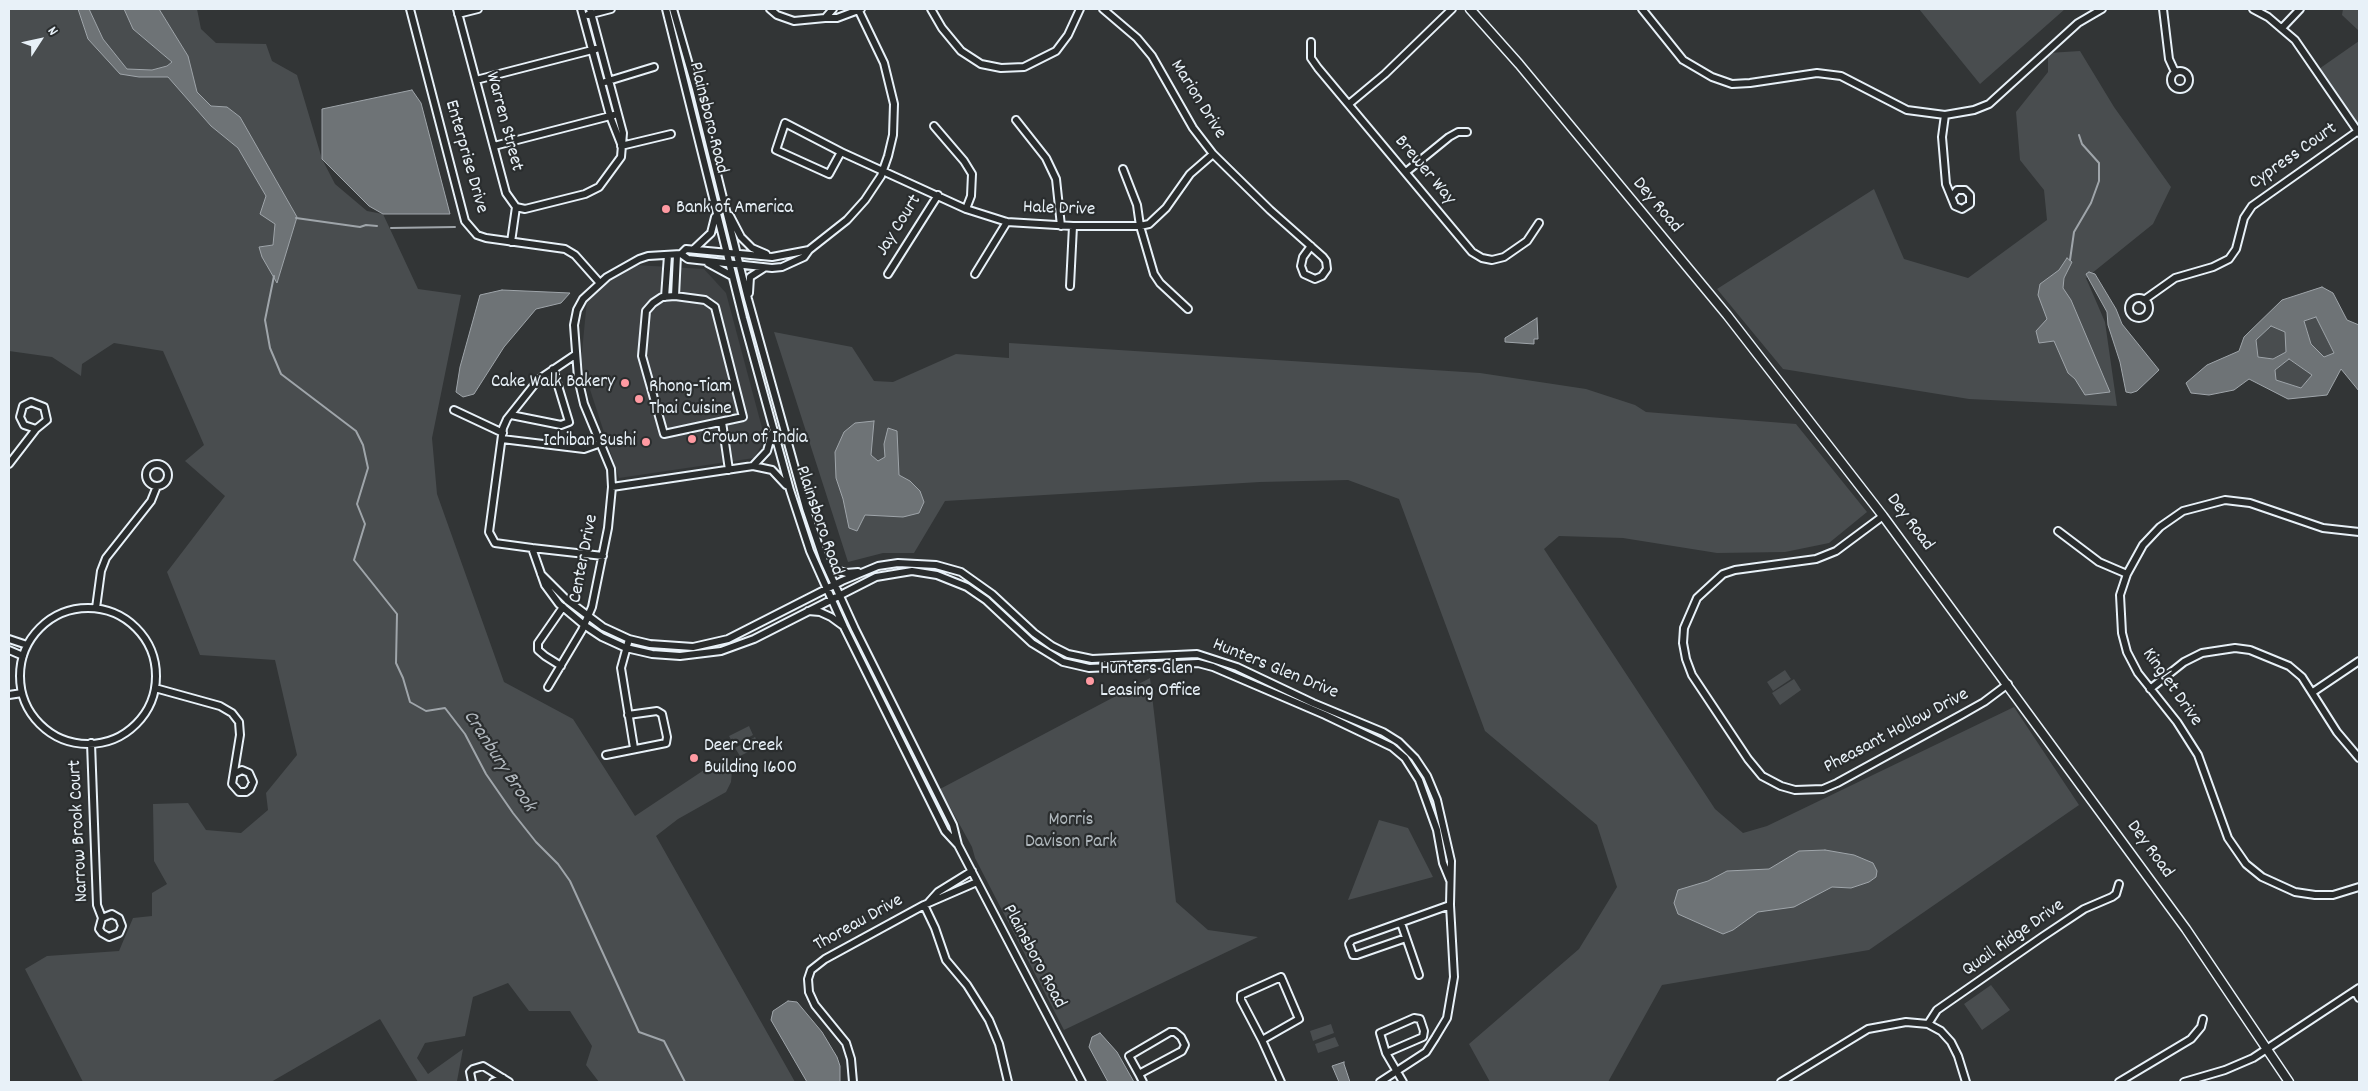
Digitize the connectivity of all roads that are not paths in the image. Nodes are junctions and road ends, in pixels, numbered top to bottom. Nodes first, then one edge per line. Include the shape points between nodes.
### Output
1 (410, 9) edge
2 (478, 9) edge
3 (582, 9) edge
4 (611, 9) edge
5 (666, 9) edge
6 (673, 9) edge
7 (770, 9) edge
8 (833, 9) edge
9 (859, 9) edge
10 (931, 9) edge
11 (1080, 9) edge
12 (1103, 9) edge
13 (1452, 9) edge
14 (1470, 9) edge
15 (1642, 9) edge
16 (2102, 9) edge
17 (2163, 9) edge
18 (2253, 9) edge
19 (2300, 9) edge
20 (457, 11) edge
21 (590, 12) edge
22 (584, 16) junction
23 (825, 18) junction
24 (2282, 28) junction
25 (1310, 42) dead end
26 (600, 48) junction
27 (592, 50) junction
28 (654, 67) dead end
29 (2175, 72) dead end
30 (476, 80) junction
31 (608, 82) junction
32 (601, 84) junction
33 (1348, 104) junction
34 (617, 114) junction
35 (1945, 115) junction
36 (610, 116) junction
37 (1016, 120) dead end
38 (934, 126) dead end
39 (1467, 132) dead end
40 (2359, 132) edge
41 (671, 134) dead end
42 (494, 146) junction
43 (622, 146) junction
44 (841, 152) junction
45 (1213, 154) junction
46 (1122, 169) dead end
47 (884, 170) junction
48 (1406, 172) junction
49 (938, 195) junction
50 (1952, 196) dead end
51 (723, 197) junction
52 (714, 206) junction
53 (516, 207) junction
54 (966, 209) junction
55 (1007, 222) junction
56 (1539, 223) dead end
57 (1061, 226) junction
58 (1073, 226) junction
59 (1140, 226) junction
60 (511, 242) junction
61 (1311, 246) junction
62 (694, 249) junction
63 (809, 250) junction
64 (726, 251) junction
65 (736, 253) junction
66 (679, 254) junction
67 (668, 255) junction
68 (772, 257) junction
69 (702, 260) junction
70 (729, 262) junction
71 (739, 263) junction
72 (764, 267) junction
73 (888, 274) dead end
74 (975, 274) dead end
75 (732, 276) junction
76 (599, 282) junction
77 (1070, 286) dead end
78 (675, 296) junction
79 (665, 297) junction
80 (748, 299) junction
81 (2144, 300) dead end
82 (1188, 309) dead end
83 (575, 355) junction
84 (553, 369) junction
85 (454, 410) dead end
86 (511, 415) junction
87 (770, 419) junction
88 (722, 422) junction
89 (36, 429) junction
90 (502, 436) junction
91 (601, 443) junction
92 (9, 464) edge
93 (753, 466) junction
94 (729, 470) junction
95 (157, 486) dead end
96 (612, 487) junction
97 (790, 490) junction
98 (1883, 516) junction
99 (2058, 531) dead end
100 (2359, 532) edge
101 (532, 548) junction
102 (603, 556) junction
103 (824, 561) junction
104 (864, 572) junction
105 (540, 573) junction
106 (2127, 574) junction
107 (835, 585) junction
108 (826, 589) junction
109 (839, 594) junction
110 (831, 599) junction
111 (563, 607) junction
112 (96, 608) junction
113 (807, 611) junction
114 (588, 616) junction
115 (584, 625) junction
116 (844, 627) junction
117 (9, 639) edge
118 (629, 639) junction
119 (27, 645) junction
120 (626, 648) junction
121 (9, 650) edge
122 (23, 656) junction
123 (2359, 661) edge
124 (561, 666) junction
125 (2008, 684) junction
126 (548, 687) dead end
127 (155, 688) junction
128 (2150, 689) junction
129 (22, 692) junction
130 (2313, 692) junction
131 (9, 694) edge
132 (628, 715) junction
133 (91, 744) junction
134 (634, 748) junction
135 (606, 755) dead end
136 (2359, 758) edge
137 (234, 774) dead end
138 (958, 845) junction
139 (972, 871) junction
140 (1450, 880) junction
141 (977, 882) junction
142 (2119, 884) dead end
143 (2359, 887) edge
144 (926, 904) junction
145 (1450, 905) junction
146 (102, 918) dead end
147 (1400, 923) junction
148 (1406, 938) junction
149 (1419, 975) dead end
150 (2357, 990) edge
151 (2359, 998) edge
152 (2203, 1019) dead end
153 (1928, 1024) junction
154 (1262, 1040) junction
155 (2268, 1048) junction
156 (1386, 1053) junction
157 (1396, 1072) junction
158 (1139, 1074) junction
159 (503, 1078) junction
160 (472, 1082) edge
161 (492, 1082) edge
162 (509, 1082) edge
163 (853, 1082) edge
164 (1008, 1082) edge
165 (1082, 1082) edge
166 (1143, 1082) edge
167 (1281, 1082) edge
168 (1380, 1082) edge
169 (1403, 1082) edge
170 (1781, 1082) edge
171 (1966, 1082) edge
172 (2119, 1082) edge
173 (2184, 1082) edge
174 (2290, 1082) edge

1 - 60 street, Enterprise Drive via 465,221 477,235
2 - 20 street
3 - 22 street
4 - 21 street
5 - 52 street, Plainsboro Road
6 - 51 street, Plainsboro Road
7 - 23 street via 794,21
8 - 23 street
9 - 23 street via 836,18
9 - 47 street, Center Drive via 884,63 894,104 893,135
10 - 11 street via 960,51 981,64 1001,68 1024,67 1056,50 1068,35
12 - 45 street, Marion Drive via 1137,38 1152,56 1193,128
13 - 33 street
14 - 98 main road, Dey Road via 1727,316
15 - 35 street via 1684,60 1712,77 1732,84 1817,73 1841,76 1907,110
16 - 35 street via 2078,23 1989,104
17 - 29 street via 2169,60
18 - 24 street
19 - 24 street
20 - 30 street, Warren Street
21 - 22 street
21 - 26 street
22 - 27 street
24 - 40 street via 2309,58
25 - 33 street, Brewer Way via 1311,58
26 - 27 street
26 - 31 street
27 - 30 street
27 - 32 street
28 - 31 street
30 - 42 street, Warren Street
31 - 32 street
31 - 34 street
32 - 36 street
33 - 48 street, Brewer Way
34 - 36 street
34 - 43 street via 623,133
35 - 50 street via 1943,170
36 - 42 street
36 - 43 street
37 - 57 street via 1046,158 1056,179
38 - 54 street via 972,174 971,196
39 - 48 street via 1449,137
40 - 81 street, Cypress Court via 2252,206 2244,218 2236,249 2229,259 2175,278
41 - 43 street
42 - 53 street, Warren Street via 506,194
43 - 53 street via 616,166 599,187 585,194 524,210
44 - 44 street, Hale Drive via 785,123 776,150 829,174
44 - 47 street, Hale Drive
45 - 59 street, Hale Drive via 1190,174 1158,218
45 - 61 street, Marion Drive
46 - 59 street via 1137,205
47 - 49 street, Hale Drive
47 - 63 street, Center Drive via 848,220
48 - 56 street, Brewer Way via 1472,252 1482,258 1492,260 1515,251 1527,241
49 - 54 street, Hale Drive
49 - 73 street, Jay Court
51 - 65 street, Plainsboro Road
51 - 68 street via 741,237 752,248
52 - 62 street via 715,221 711,233
52 - 64 street, Plainsboro Road
53 - 60 street
54 - 55 street, Hale Drive
55 - 57 street, Hale Drive
55 - 74 street
57 - 58 street, Hale Drive
58 - 59 street, Hale Drive
58 - 77 street
59 - 82 street via 1154,274
60 - 76 street, Enterprise Drive via 565,249 575,254
61 - 61 street, Marion Drive via 1301,266 1304,274 1314,278 1325,273 1327,265
62 - 64 street, Center Drive
62 - 66 street, Center Drive via 686,249
63 - 68 street, Center Drive
63 - 72 street, Center Drive via 804,257 787,265
64 - 65 street, Center Drive
64 - 70 street, Plainsboro Road
65 - 68 street, Center Drive
65 - 71 street, Plainsboro Road
66 - 67 street, Center Drive
66 - 69 street, Center Drive via 688,259
66 - 78 street
67 - 76 street, Center Drive via 639,259
67 - 79 street
69 - 70 street, Center Drive
69 - 75 street
70 - 71 street, Center Drive
70 - 75 street, Plainsboro Road
71 - 72 street, Center Drive
71 - 80 street, Plainsboro Road
72 - 80 street via 750,277
75 - 87 street, Plainsboro Road
76 - 83 street, Center Drive via 577,310
78 - 79 street
78 - 88 street via 705,300 715,307 743,417
79 - 88 street via 646,311 642,356 664,434
80 - 103 street, Plainsboro Road via 806,508
83 - 84 street
83 - 91 street, Center Drive via 584,404
84 - 86 street via 538,380
84 - 86 street via 569,422 561,425
85 - 90 street
86 - 90 street
87 - 93 street via 772,436 769,446
87 - 97 street, Plainsboro Road
88 - 94 street
89 - 89 street via 44,424 46,411 40,403 31,402 23,406 20,417 24,425
89 - 92 street
90 - 91 street via 584,449
90 - 101 street via 490,538 495,543
91 - 96 street, Center Drive via 611,469
93 - 94 street
93 - 97 street via 772,470
94 - 96 street
95 - 112 street via 151,501 106,558
96 - 102 street, Center Drive
97 - 108 street, Plainsboro Road
98 - 125 main road, Dey Road
98 - 125 street, Pheasant Hollow Drive via 1836,551 1816,559 1735,570 1724,574 1697,598 1684,628 1686,659 1692,675 1748,759 1762,776 1781,786 1823,789 1955,719
99 - 106 street via 2099,562
100 - 106 street, Kinglet Drive via 2324,528 2250,503 2226,500 2183,511 2160,527 2143,545
101 - 102 street
101 - 105 street
102 - 114 street, Center Drive
103 - 104 street via 833,569 846,573
103 - 107 street, Plainsboro Road
104 - 107 street, Hunters Glen Drive
104 - 140 street, Hunters Glen Drive via 898,563 936,565 961,572 992,594 1034,633 1068,654 1092,659 1197,654 1237,667 1383,732 1416,758 1427,776 1446,833 1451,861
105 - 111 street, Hunters Glen Drive via 545,585
105 - 114 street, Hunters Glen Drive
106 - 128 street, Kinglet Drive via 2120,595 2122,633 2127,652
107 - 108 street, Hunters Glen Drive
107 - 109 street, Plainsboro Road
108 - 110 street, Plainsboro Road
108 - 118 street, Hunters Glen Drive via 728,639 693,647
109 - 110 street, Hunters Glen Drive
109 - 138 street, Plainsboro Road via 954,825
109 - 140 street, Hunters Glen Drive via 894,572 937,575 967,587 986,600 1032,643 1064,662 1089,668 1198,663 1377,739 1405,758 1419,780
110 - 113 street, Hunters Glen Drive
110 - 116 street, Plainsboro Road
111 - 115 street, Hunters Glen Drive
111 - 124 street via 538,643 538,650
112 - 119 street via 76,608 56,615 39,628
112 - 127 street via 117,614 135,627 144,639 155,666
113 - 116 street via 820,612
113 - 120 street, Hunters Glen Drive via 754,639 720,651 680,656
114 - 115 street, Center Drive
114 - 118 street, Hunters Glen Drive
115 - 120 street, Hunters Glen Drive
115 - 124 street, Center Drive
116 - 138 street, Plainsboro Road via 945,831
117 - 119 street
118 - 120 street
119 - 122 street
120 - 132 street via 620,668
121 - 122 street
122 - 129 street
123 - 130 street
124 - 126 street, Center Drive
125 - 155 main road, Dey Road
127 - 133 street via 149,705 126,732
127 - 137 street via 232,712 239,722 240,735
128 - 130 street via 2184,662 2202,653 2235,648 2250,650 2289,666
128 - 143 street, Kinglet Drive via 2198,755 2228,838 2246,864 2262,877 2295,892 2333,895
129 - 131 street
129 - 133 street via 29,710 41,724 73,742
130 - 136 street via 2337,732
132 - 134 street
132 - 134 street via 657,711 662,714 667,737 666,744
133 - 146 street, Narrow Brook Court via 97,905
134 - 135 street
138 - 139 street, Plainsboro Road
139 - 141 street, Plainsboro Road
139 - 144 street, Thoreau Drive via 938,892
140 - 145 street, Hunters Glen Drive
141 - 144 street, Thoreau Drive
141 - 165 street, Plainsboro Road
142 - 153 street, Quail Ridge Drive via 2112,897 2084,909 2042,937 1937,1010
144 - 163 street, Thoreau Drive via 825,959 814,966 810,974 808,986 811,997 846,1043
144 - 164 street via 946,960 967,985 989,1020 1000,1044
145 - 147 street
145 - 157 street, Hunters Glen Drive via 1454,978 1447,1018 1426,1052
147 - 148 street
147 - 148 street via 1352,940 1353,955
148 - 149 street
150 - 151 street
150 - 155 street
152 - 172 street via 2201,1027 2191,1038
153 - 170 street via 1892,1023 1868,1030
153 - 171 street via 1951,1042
154 - 154 street via 1241,995 1281,976 1298,1019
154 - 167 street
155 - 173 street via 2225,1070
155 - 174 main road, Dey Road
156 - 156 street via 1380,1035 1382,1031 1414,1018 1420,1020 1423,1037
156 - 157 street
157 - 168 street, Hunters Glen Drive
157 - 169 street
158 - 158 street via 1129,1056 1170,1032 1181,1037 1185,1045 1182,1051
158 - 166 street
159 - 160 street via 483,1066 470,1072
159 - 161 street
159 - 162 street

